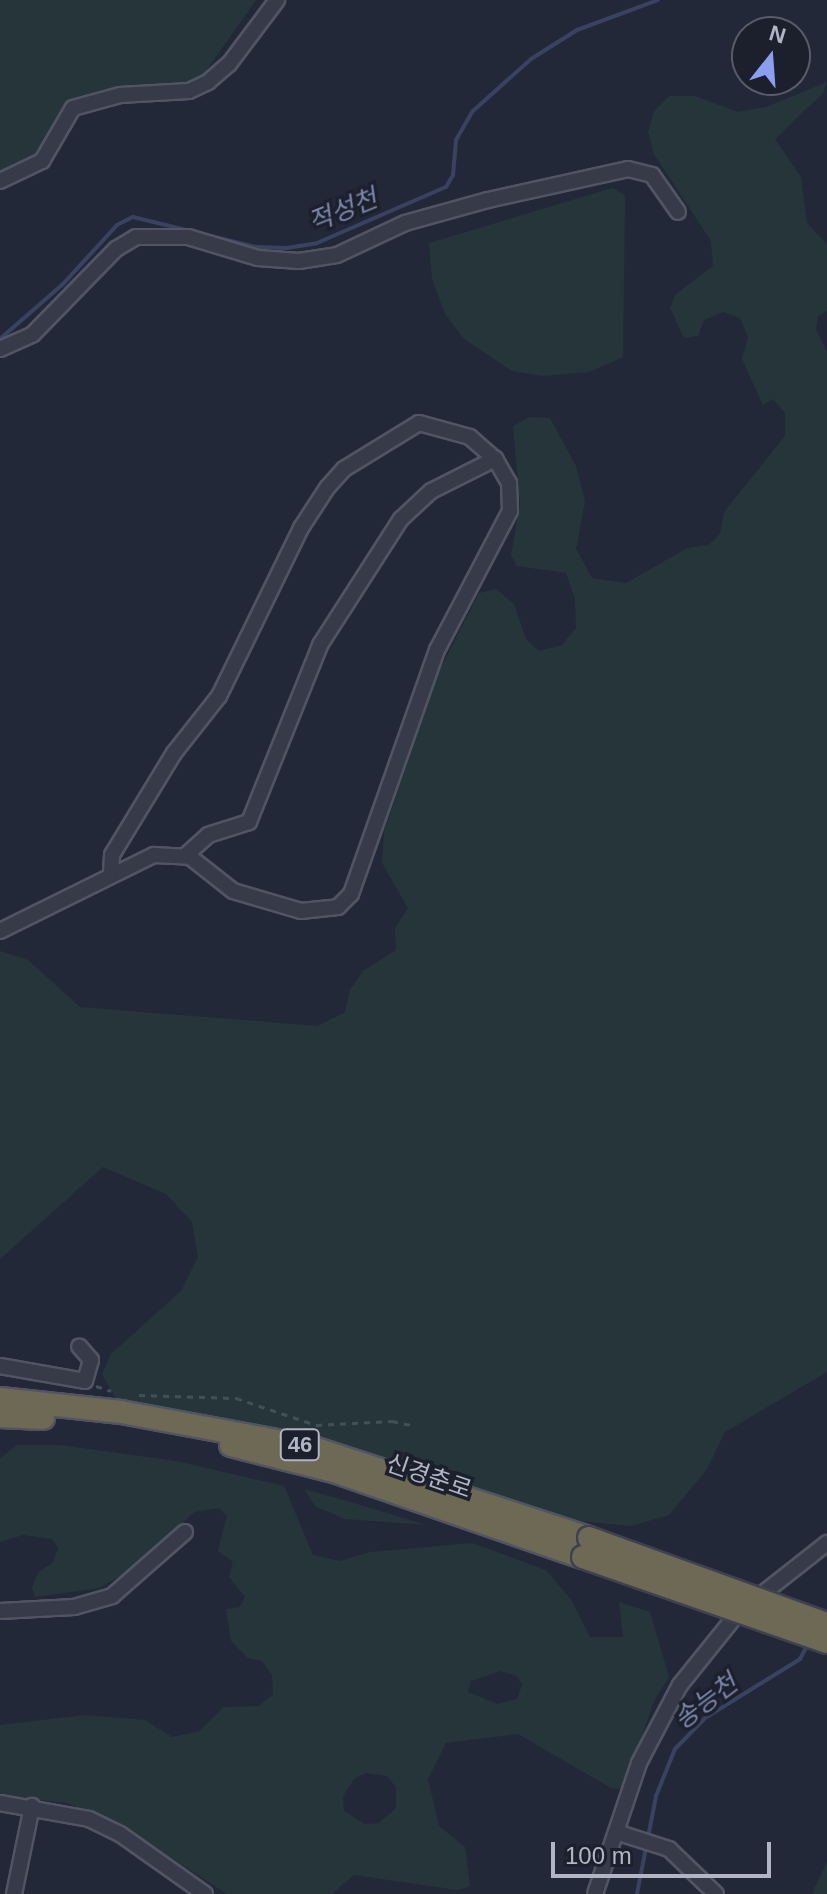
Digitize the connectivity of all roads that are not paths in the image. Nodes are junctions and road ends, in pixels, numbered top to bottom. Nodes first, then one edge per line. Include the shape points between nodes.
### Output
1 (277, 0) edge
2 (0, 181) edge
3 (678, 212) dead end
4 (0, 349) edge
5 (495, 459) junction
6 (185, 856) junction
7 (111, 874) junction
8 (0, 931) edge
9 (79, 1346) dead end
10 (0, 1366) edge
11 (0, 1399) edge
12 (0, 1416) edge
13 (185, 1532) dead end
14 (827, 1543) edge
15 (586, 1547) junction
16 (0, 1611) edge
17 (827, 1624) edge
18 (827, 1642) edge
19 (0, 1803) edge
20 (32, 1806) junction
21 (616, 1832) junction
22 (14, 1894) edge
23 (205, 1894) edge
24 (595, 1894) edge
25 (716, 1894) edge

1 - 2 street via 229,64 208,82 189,91 120,95 73,108 42,161
3 - 4 street via 652,175 628,169 474,203 405,223 337,255 299,261 258,258 188,237 136,237 116,249 33,334
5 - 6 street via 431,491 401,519 320,645 249,822 208,835
5 - 6 street via 509,483 510,511 437,650 351,894 338,907 301,911 233,891
5 - 7 street via 470,437 419,423 344,469 301,528 219,696 174,753 112,855
6 - 7 street via 154,855
7 - 8 street
9 - 10 street via 91,1360 85,1381
11 - 15 highway, 신경춘로 / 46 via 121,1412 310,1447
12 - 15 highway, 신경춘로 / 46 via 115,1425 228,1444
13 - 16 street via 112,1596 74,1607
14 - 21 street via 737,1614 693,1666 648,1742
15 - 17 highway, 신경춘로 / 46, bridge
15 - 18 highway, 신경춘로 / 46, bridge
19 - 20 street
20 - 22 street
20 - 23 street via 89,1819 120,1834
21 - 24 street
21 - 25 street via 679,1856

